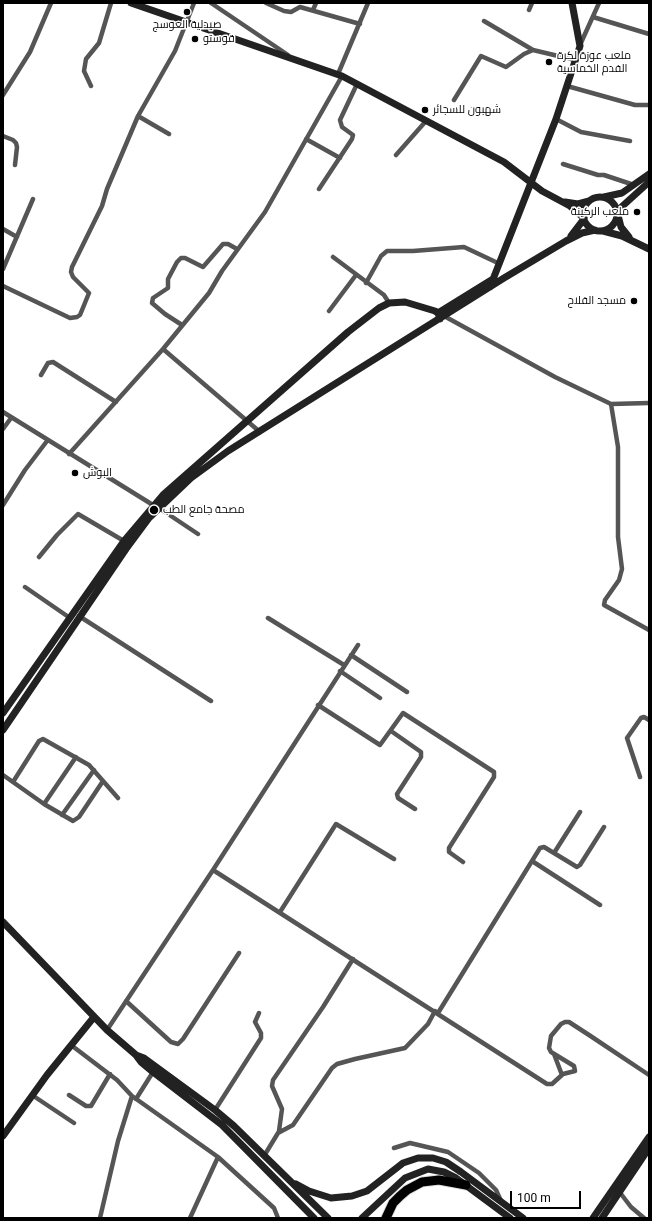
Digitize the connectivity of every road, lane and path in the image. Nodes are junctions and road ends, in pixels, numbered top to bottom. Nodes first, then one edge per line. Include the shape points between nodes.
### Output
1 (51, 3) edge
2 (110, 3) edge
3 (131, 3) edge
4 (194, 3) edge
5 (211, 3) edge
6 (266, 3) edge
7 (316, 3) edge
8 (368, 3) edge
9 (532, 3) edge
10 (572, 3) edge
11 (599, 3) edge
12 (313, 10) junction
13 (529, 10) dead end
14 (593, 17) junction
15 (186, 21) junction
16 (484, 21) dead end
17 (360, 24) junction
18 (649, 34) edge
19 (580, 46) junction
20 (533, 50) junction
21 (293, 58) junction
22 (576, 60) junction
23 (340, 75) junction
24 (358, 84) junction
25 (91, 86) dead end
26 (567, 86) junction
27 (3, 96) edge
28 (454, 100) dead end
29 (649, 105) edge
30 (138, 116) junction
31 (556, 119) junction
32 (426, 121) junction
33 (168, 134) dead end
34 (3, 136) edge
35 (306, 139) junction
36 (630, 141) dead end
37 (396, 154) dead end
38 (340, 158) junction
39 (563, 164) dead end
40 (15, 165) dead end
41 (649, 174) edge
42 (530, 182) junction
43 (649, 182) edge
44 (634, 185) junction
45 (319, 189) dead end
46 (604, 197) junction
47 (33, 199) dead end
48 (561, 201) junction
49 (589, 201) junction
50 (617, 212) junction
51 (584, 219) junction
52 (3, 228) edge
53 (595, 230) junction
54 (603, 231) junction
55 (17, 238) junction
56 (566, 240) junction
57 (634, 241) junction
58 (649, 249) edge
59 (237, 250) junction
60 (333, 256) dead end
61 (500, 264) junction
62 (3, 269) edge
63 (356, 276) junction
64 (493, 279) junction
65 (366, 283) junction
66 (3, 286) edge
67 (490, 287) junction
68 (389, 303) junction
69 (329, 311) dead end
70 (441, 316) junction
71 (182, 324) junction
72 (163, 349) junction
73 (41, 375) dead end
74 (116, 402) junction
75 (649, 403) edge
76 (611, 404) junction
77 (3, 412) edge
78 (11, 418) junction
79 (248, 421) junction
80 (3, 429) edge
81 (260, 432) junction
82 (47, 441) junction
83 (69, 454) junction
84 (208, 455) junction
85 (214, 461) junction
86 (3, 505) edge
87 (156, 507) junction
88 (198, 534) dead end
89 (124, 541) junction
90 (39, 557) dead end
91 (25, 587) dead end
92 (79, 616) junction
93 (70, 618) junction
94 (268, 618) dead end
95 (649, 630) edge
96 (358, 645) dead end
97 (351, 655) junction
98 (344, 665) junction
99 (340, 672) junction
100 (24, 684) junction
101 (31, 688) junction
102 (407, 692) dead end
103 (380, 698) dead end
104 (212, 701) dead end
105 (318, 705) junction
106 (3, 713) edge
107 (649, 720) edge
108 (3, 730) edge
109 (390, 731) junction
110 (76, 757) junction
111 (94, 770) junction
112 (3, 775) edge
113 (640, 777) dead end
114 (103, 781) junction
115 (13, 782) junction
116 (118, 798) dead end
117 (44, 804) junction
118 (415, 808) dead end
119 (580, 812) dead end
120 (62, 815) junction
121 (604, 827) dead end
122 (554, 853) junction
123 (394, 859) dead end
124 (532, 861) junction
125 (463, 862) dead end
126 (213, 870) junction
127 (600, 905) dead end
128 (280, 912) junction
129 (3, 918) edge
130 (3, 922) edge
131 (240, 953) dead end
132 (352, 959) junction
133 (126, 1001) junction
134 (437, 1012) junction
135 (259, 1013) dead end
136 (94, 1017) junction
137 (108, 1028) junction
138 (71, 1045) junction
139 (554, 1054) junction
140 (136, 1055) junction
141 (153, 1072) junction
142 (110, 1074) junction
143 (562, 1075) junction
144 (649, 1075) edge
145 (32, 1095) junction
146 (69, 1095) dead end
147 (134, 1097) junction
148 (215, 1110) junction
149 (74, 1123) dead end
150 (279, 1131) junction
151 (3, 1136) edge
152 (649, 1137) edge
153 (394, 1148) dead end
154 (649, 1148) edge
155 (264, 1156) junction
156 (218, 1157) junction
157 (284, 1176) junction
158 (466, 1185) junction
159 (618, 1190) junction
160 (500, 1201) junction
161 (100, 1218) edge
162 (190, 1218) edge
163 (278, 1218) edge
164 (314, 1218) edge
165 (328, 1218) edge
166 (362, 1218) edge
167 (386, 1218) edge
168 (510, 1218) edge
169 (523, 1218) edge
170 (593, 1218) edge
171 (602, 1218) edge
172 (644, 1218) edge

1 - 27 street via 30,52
2 - 25 street via 99,43 86,59 84,71
3 - 15 street
4 - 15 street
5 - 21 street
6 - 12 street via 289,12 299,7
7 - 12 street
8 - 17 street
9 - 13 street
10 - 19 street
11 - 14 street
12 - 17 street
14 - 18 street
14 - 19 street
15 - 21 street
15 - 30 street via 175,51
16 - 20 street
17 - 23 street
19 - 22 street
20 - 22 street
20 - 28 street via 506,67 481,56
21 - 23 street
22 - 26 street
23 - 24 street
23 - 35 street
24 - 32 street
24 - 38 street via 340,118 342,127 353,137
26 - 29 street via 635,105
26 - 31 street
30 - 33 street
30 - 66 street via 102,206 72,267 73,277 89,293 77,318 70,318
31 - 36 street via 581,132
31 - 42 street
32 - 37 street
32 - 42 street via 504,162
34 - 40 street via 16,143
35 - 38 street
35 - 59 street via 265,212
38 - 45 street
39 - 44 street via 598,175 604,174
41 - 44 street
42 - 48 street
42 - 61 street
43 - 50 street
44 - 46 street via 616,196
46 - 49 street
46 - 50 street via 613,202
47 - 55 street
48 - 49 street via 573,204
48 - 51 street
49 - 51 street via 584,209
50 - 54 street via 613,225
50 - 57 street via 621,227
51 - 53 street via 588,226
51 - 56 street
52 - 55 street
53 - 54 street
53 - 56 street
54 - 57 street via 616,233
55 - 62 street
56 - 67 street
57 - 58 street
59 - 71 street via 209,293
59 - 71 street via 223,244 203,266 185,258 177,262 168,279 168,288 153,298 152,303
60 - 63 street
61 - 64 street
61 - 65 street via 464,246 387,251 381,256
63 - 65 street
63 - 69 street
64 - 67 street
64 - 70 street
65 - 68 street via 384,295
67 - 70 street
68 - 70 street via 405,302
68 - 79 street via 369,315
70 - 76 street
70 - 81 street
71 - 72 street
72 - 74 street
72 - 79 street
73 - 74 street via 48,363 53,362
74 - 83 street
75 - 76 street
76 - 95 street via 618,447 618,537 622,565 619,580 604,605
77 - 78 street
78 - 80 street
78 - 82 street
79 - 81 street
79 - 84 street
81 - 85 street
82 - 83 street
82 - 86 street
83 - 87 street
84 - 85 street
84 - 87 street
85 - 87 street
87 - 88 street
87 - 89 street
87 - 92 street
89 - 90 street via 78,514
89 - 93 street
91 - 93 street
92 - 101 street
92 - 104 street
93 - 100 street
94 - 98 street
96 - 97 street
97 - 98 street
97 - 102 street
98 - 99 street
99 - 103 street
99 - 105 street
100 - 101 street
100 - 106 street
101 - 108 street
105 - 109 street via 378,744 382,745
105 - 126 street
107 - 113 street via 641,718 627,738
109 - 118 street via 421,752 421,757 397,794 398,798
109 - 125 street via 403,713 494,772 494,777 448,850
110 - 111 street
110 - 115 street via 41,740
110 - 117 street
111 - 114 street
111 - 120 street
112 - 115 street
114 - 116 street
114 - 120 street via 77,819 70,820
115 - 117 street
117 - 120 street
119 - 122 street
121 - 122 street via 579,867
122 - 124 street via 541,847
123 - 128 street via 336,824
124 - 127 street
124 - 134 street
126 - 128 street
126 - 133 street
128 - 132 street
129 - 137 street
130 - 136 street
131 - 133 street via 178,1044 171,1042
132 - 134 street
132 - 150 street via 273,1080 272,1086 282,1109
133 - 137 street
134 - 143 street via 547,1084 552,1084
134 - 150 street via 402,1049 375,1053 338,1064 321,1082 293,1125
135 - 148 street via 255,1022 261,1038
136 - 137 street
136 - 138 street
137 - 140 street
138 - 142 street
138 - 145 street
139 - 143 street
139 - 143 street via 575,1068 574,1072
139 - 144 street via 549,1048 550,1039 561,1024 569,1022
140 - 141 street
140 - 148 street via 144,1058
141 - 147 street
141 - 164 street via 222,1125
142 - 146 street via 91,1106 86,1106
142 - 147 street
145 - 149 street
145 - 151 street
147 - 156 street
147 - 161 street via 118,1141
148 - 155 street
150 - 155 street
152 - 159 street
153 - 160 street via 410,1143 448,1152 479,1173 496,1190
154 - 159 street
155 - 157 street
156 - 162 street
156 - 163 street via 274,1208
157 - 160 street via 309,1191 330,1198 345,1198 367,1191 403,1163 418,1158 433,1158 446,1162
157 - 165 street
158 - 166 street via 444,1172 428,1169 420,1171 397,1184
158 - 167 highway via 439,1180 422,1182 406,1190 393,1203
158 - 168 street
159 - 170 street
159 - 171 street
159 - 172 street via 631,1207
160 - 169 street

